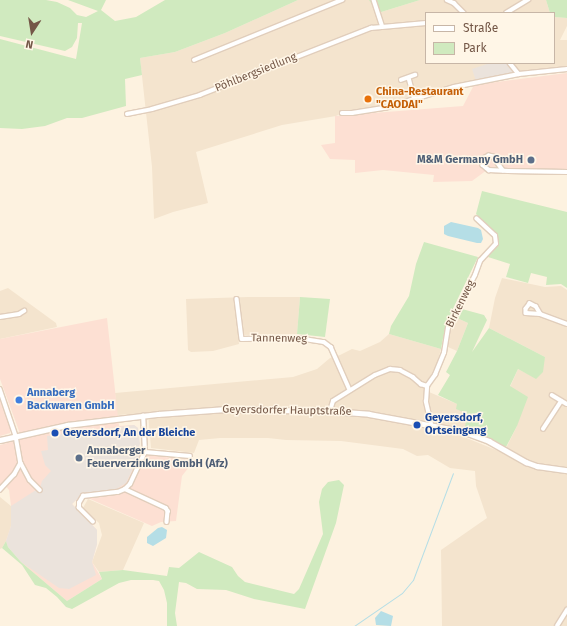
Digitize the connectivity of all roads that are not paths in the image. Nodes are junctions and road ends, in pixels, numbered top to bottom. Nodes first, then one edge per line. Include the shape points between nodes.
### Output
1 (342, 0) edge
2 (374, 0) edge
3 (446, 0) edge
4 (528, 0) edge
5 (463, 12) edge
6 (508, 12) edge
7 (425, 23) edge
8 (382, 27) junction
9 (194, 60) dead end
10 (511, 64) edge
11 (567, 69) edge
12 (519, 74) junction
13 (415, 75) dead end
14 (409, 78) junction
15 (401, 80) dead end
16 (415, 100) junction
17 (342, 113) dead end
18 (127, 114) dead end
19 (503, 171) junction
20 (567, 172) edge
21 (477, 219) dead end
22 (237, 299) dead end
23 (24, 311) dead end
24 (540, 314) dead end
25 (0, 317) edge
26 (567, 324) edge
27 (427, 386) junction
28 (0, 389) edge
29 (350, 390) junction
30 (552, 395) dead end
31 (561, 401) junction
32 (567, 404) edge
33 (330, 411) junction
34 (143, 416) junction
35 (431, 424) junction
36 (543, 429) dead end
37 (16, 436) junction
38 (0, 440) edge
39 (145, 452) junction
40 (190, 456) dead end
41 (21, 463) junction
42 (567, 470) edge
43 (125, 489) junction
44 (0, 490) edge
45 (40, 490) dead end
46 (93, 522) dead end
47 (167, 522) dead end
48 (567, 610) edge
49 (556, 626) edge

1 - 9 street
2 - 8 street
3 - 5 street via 454,3
4 - 6 street
7 - 8 street, Pöhlbergsiedlung
8 - 18 street, Pöhlbergsiedlung via 361,31 200,95
10 - 12 street
11 - 12 street
12 - 16 street via 454,87
13 - 14 street
14 - 15 street
14 - 16 street
16 - 17 street via 385,108
19 - 19 street via 494,157 483,159 486,169
19 - 20 street
21 - 27 street, Birkenweg via 495,236 496,244 480,262 448,328 444,353
22 - 29 street, Tannenweg via 242,339 298,338 324,342 332,348
23 - 25 street
24 - 26 street
27 - 29 street via 400,370 390,369
27 - 35 street, Birkenweg via 426,402
28 - 37 street
29 - 33 street via 333,401
30 - 31 street
31 - 32 street
31 - 36 street
33 - 34 main road, Geyersdorfer Hauptstraße via 226,409
33 - 35 main road, Geyersdorfer Hauptstraße via 369,414
34 - 37 main road, Geyersdorfer Hauptstraße via 67,425
34 - 39 street
35 - 42 main road, Geyersdorfer Hauptstraße via 478,436 537,466
37 - 38 main road, Geyersdorfer Hauptstraße
37 - 41 street
39 - 40 street
39 - 43 street via 130,484
41 - 44 street via 16,474
41 - 45 street via 30,480
43 - 46 street via 83,496 78,503 79,508
43 - 47 street via 166,508
48 - 49 street

